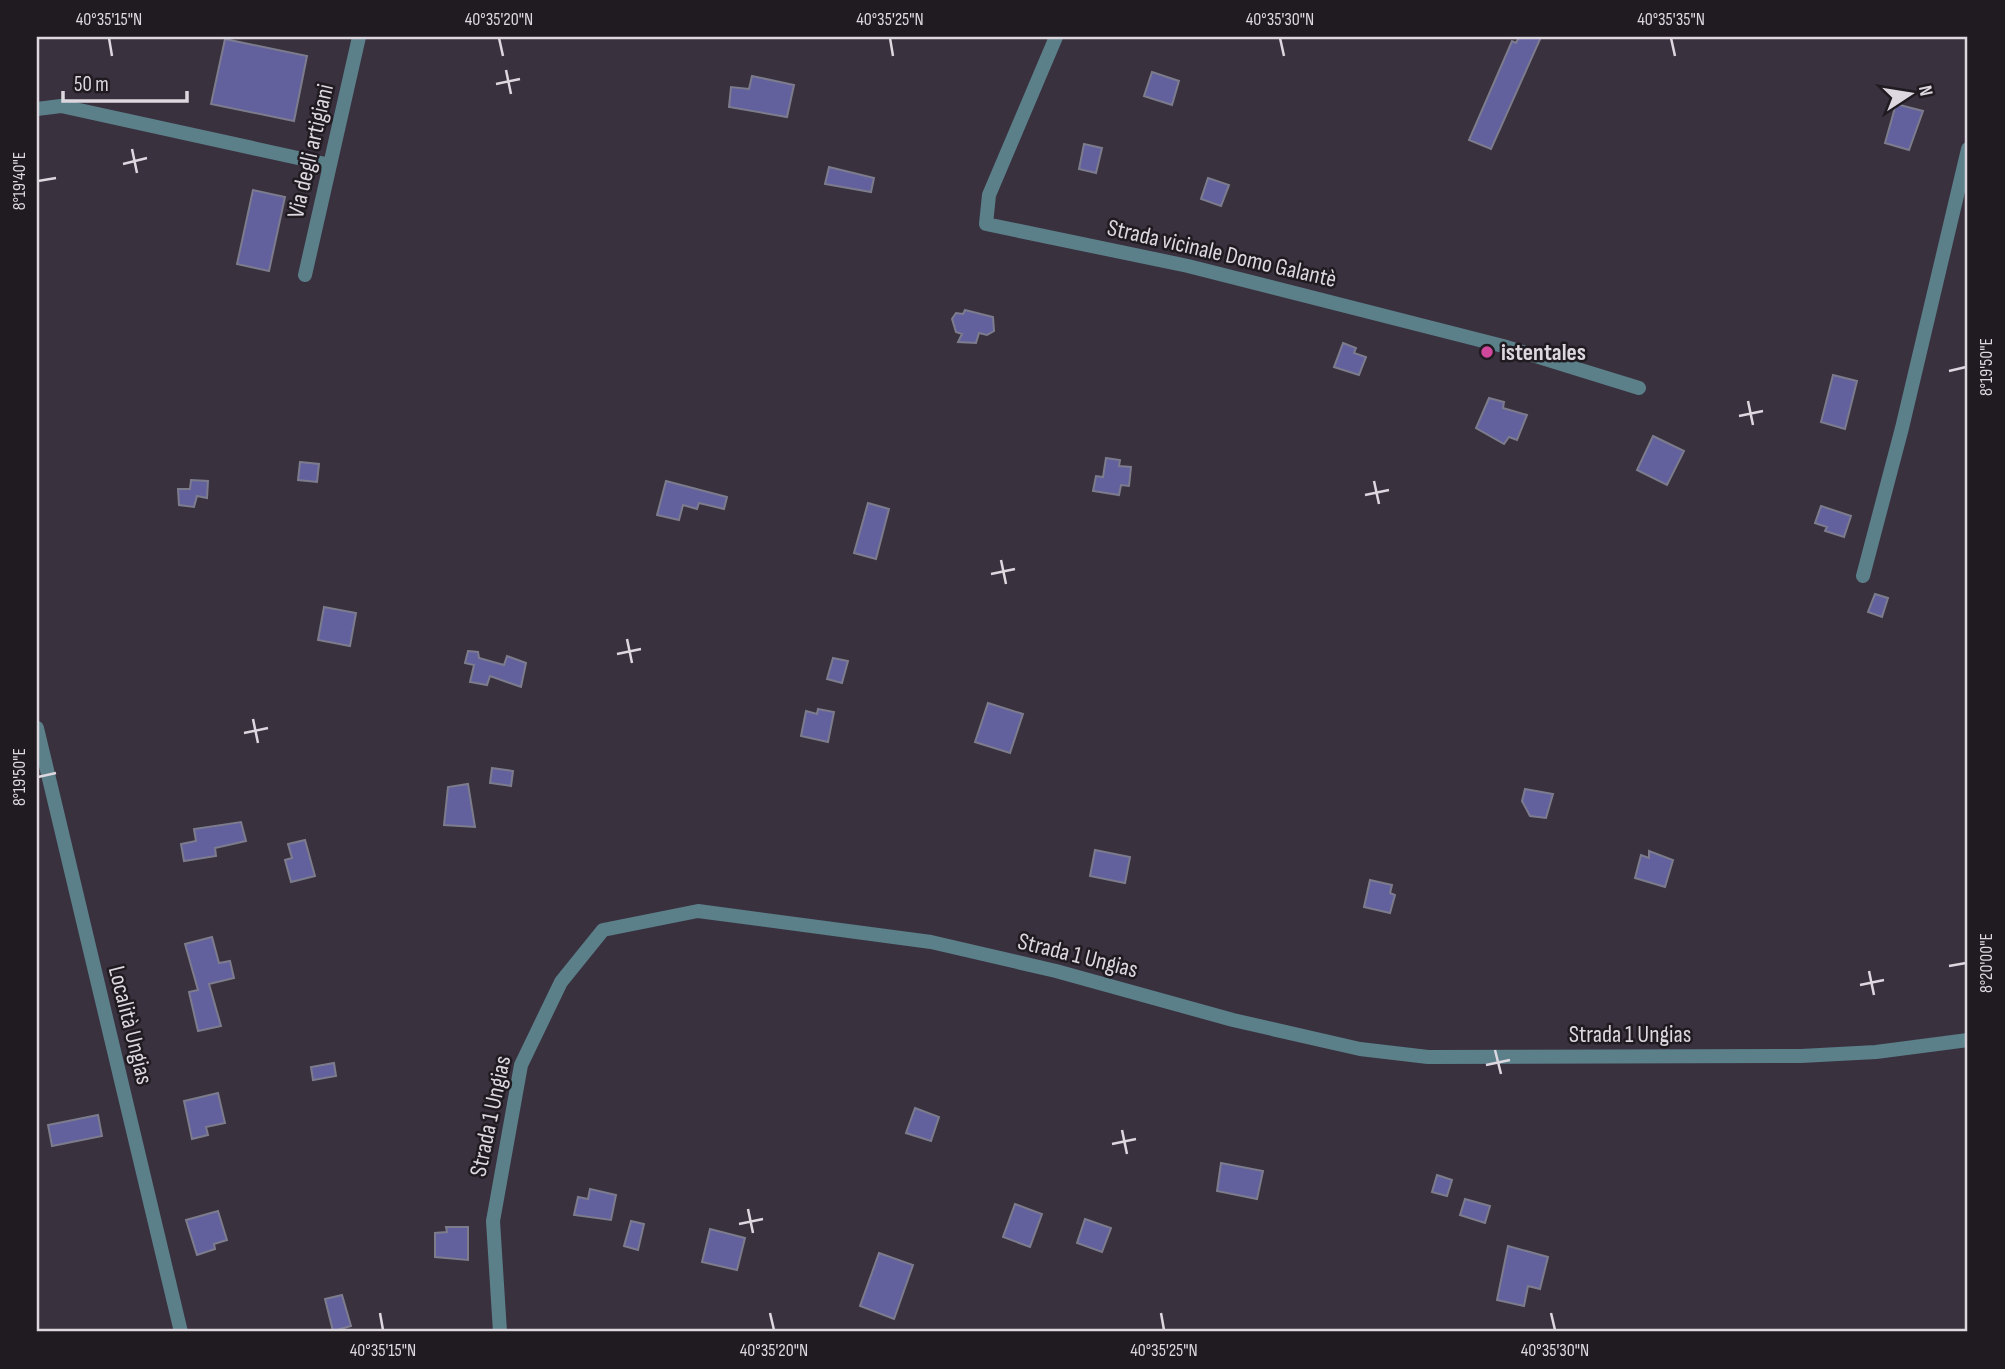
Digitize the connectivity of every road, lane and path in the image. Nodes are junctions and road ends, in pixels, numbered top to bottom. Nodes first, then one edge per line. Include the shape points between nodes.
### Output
1 (359, 37) edge
2 (1056, 37) edge
3 (37, 109) edge
4 (1968, 149) edge
5 (330, 165) junction
6 (305, 275) dead end
7 (1639, 388) dead end
8 (1863, 576) dead end
9 (37, 728) edge
10 (1968, 1040) edge
11 (181, 1332) edge
12 (500, 1332) edge

1 - 5 street, Via degli artigiani
2 - 7 street, Strada vicinale Domo Galantè via 989,195 986,224 1202,269 1503,346
3 - 5 street via 61,106
4 - 8 street
5 - 6 street, Via degli artigiani
9 - 11 street, Località Ungias
10 - 12 street, Strada 1 Ungias via 1801,1056 1428,1057 1360,1049 1246,1023 931,942 698,911 603,930 561,982 521,1065 493,1221

